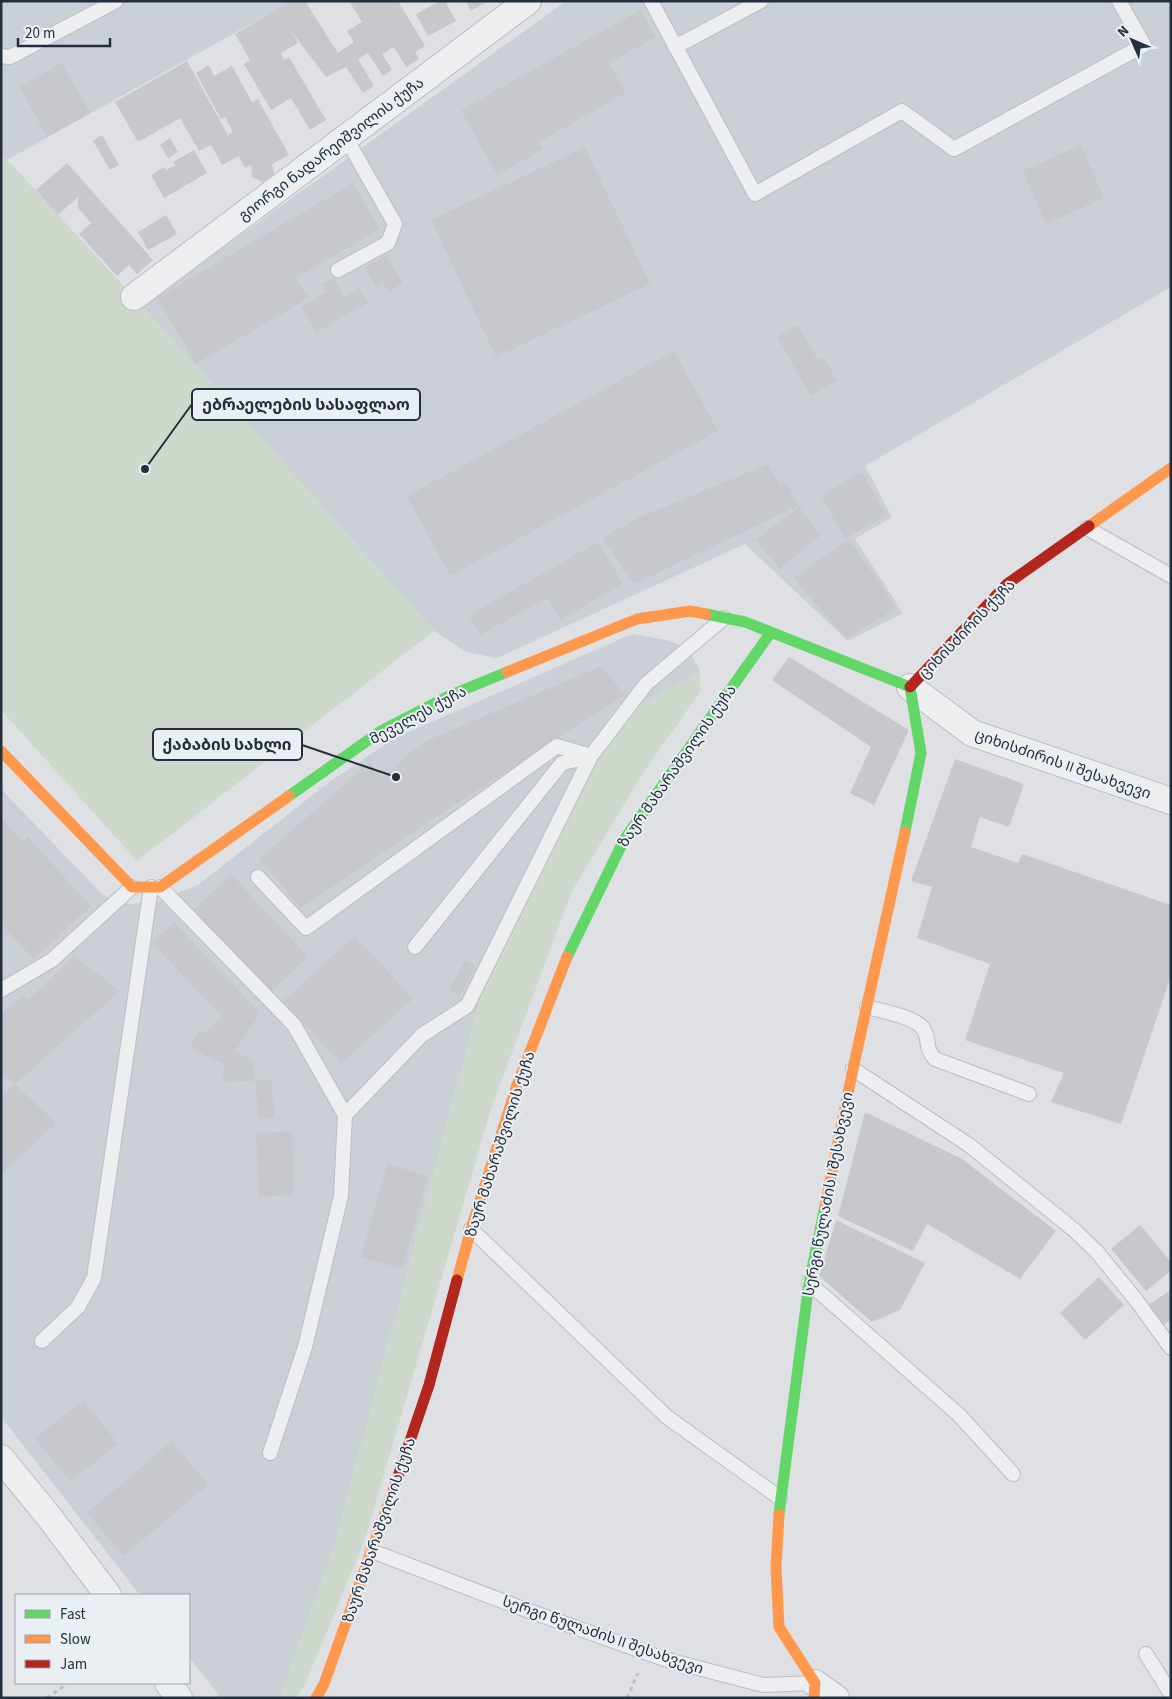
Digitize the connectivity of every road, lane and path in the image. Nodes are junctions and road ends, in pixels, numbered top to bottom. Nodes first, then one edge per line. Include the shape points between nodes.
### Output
1 (116, 1) edge
2 (528, 1) edge
3 (651, 1) edge
4 (1119, 1) edge
5 (751, 3) edge
6 (675, 47) junction
7 (1, 56) edge
8 (346, 138) junction
9 (338, 270) dead end
10 (134, 297) dead end
11 (1171, 468) edge
12 (1087, 528) junction
13 (1171, 576) edge
14 (724, 618) junction
15 (771, 632) junction
16 (910, 687) junction
17 (1, 751) edge
18 (591, 756) junction
19 (1171, 801) edge
20 (258, 877) dead end
21 (132, 887) junction
22 (155, 887) junction
23 (415, 947) dead end
24 (1, 990) edge
25 (867, 1007) junction
26 (853, 1069) junction
27 (1029, 1094) dead end
28 (345, 1115) junction
29 (471, 1229) junction
30 (809, 1283) junction
31 (42, 1341) dead end
32 (1171, 1348) edge
33 (270, 1453) dead end
34 (1, 1458) edge
35 (1013, 1474) dead end
36 (780, 1498) junction
37 (372, 1552) junction
38 (107, 1594) edge
39 (1146, 1654) dead end
40 (67, 1684) edge
41 (169, 1684) edge
42 (814, 1690) edge
43 (1171, 1694) edge
44 (47, 1698) edge
45 (179, 1698) edge
46 (316, 1698) edge
47 (836, 1698) edge

1 - 7 lane via 10,57
2 - 8 street, გიორგი ნადარეიშვილის ქუჩა
3 - 6 lane
4 - 6 lane via 1144,45 954,149 902,111 756,194
5 - 6 lane
8 - 9 lane via 395,224 388,243
8 - 10 street, გიორგი ნადარეიშვილის ქუჩა
11 - 12 street, ციხისძირის ქუჩა
12 - 13 lane
12 - 16 street, ციხისძირის ქუჩა via 1007,584
14 - 15 street, მეველეს ქუჩა
14 - 18 lane via 646,684
14 - 22 street, მეველეს ქუჩა via 690,611 636,619 451,695 381,731
15 - 16 street, ციხისძირის ქუჩა
15 - 29 street, ზაურ მახარაშვილის ქუჩა via 624,840 561,971 517,1085
16 - 19 street, ციხისძირის II შესახვევი via 972,733
16 - 25 street, სერგი წულაძის I შესახვევი via 921,753
17 - 21 street
18 - 20 lane via 557,746 306,928
18 - 23 lane via 562,763
18 - 28 lane via 467,1006 422,1035
21 - 22 street
21 - 24 lane via 52,960
22 - 28 lane via 294,1025
22 - 31 lane via 94,1278 78,1307
25 - 26 street, სერგი წულაძის I შესახვევი
25 - 27 lane via 919,1024 925,1031 929,1052 935,1059
26 - 30 street, სერგი წულაძის I შესახვევი
26 - 32 lane via 969,1145 1073,1229 1098,1252
28 - 33 lane via 341,1196 305,1347
29 - 36 lane via 667,1417
29 - 37 street, ზაურ მახარაშვილის ქუჩა via 429,1385
30 - 35 lane via 959,1414
30 - 36 street, სერგი წულაძის I შესახვევი
34 - 38 street
36 - 42 street, სერგი წულაძის I შესახვევი via 776,1568 779,1627
37 - 42 lane, სერგი წულაძის II შესახვევი via 664,1659 763,1686
37 - 46 street, ზაურ მახარაშვილის ქუჩა
39 - 43 lane
40 - 44 path
41 - 45 street
42 - 47 street

